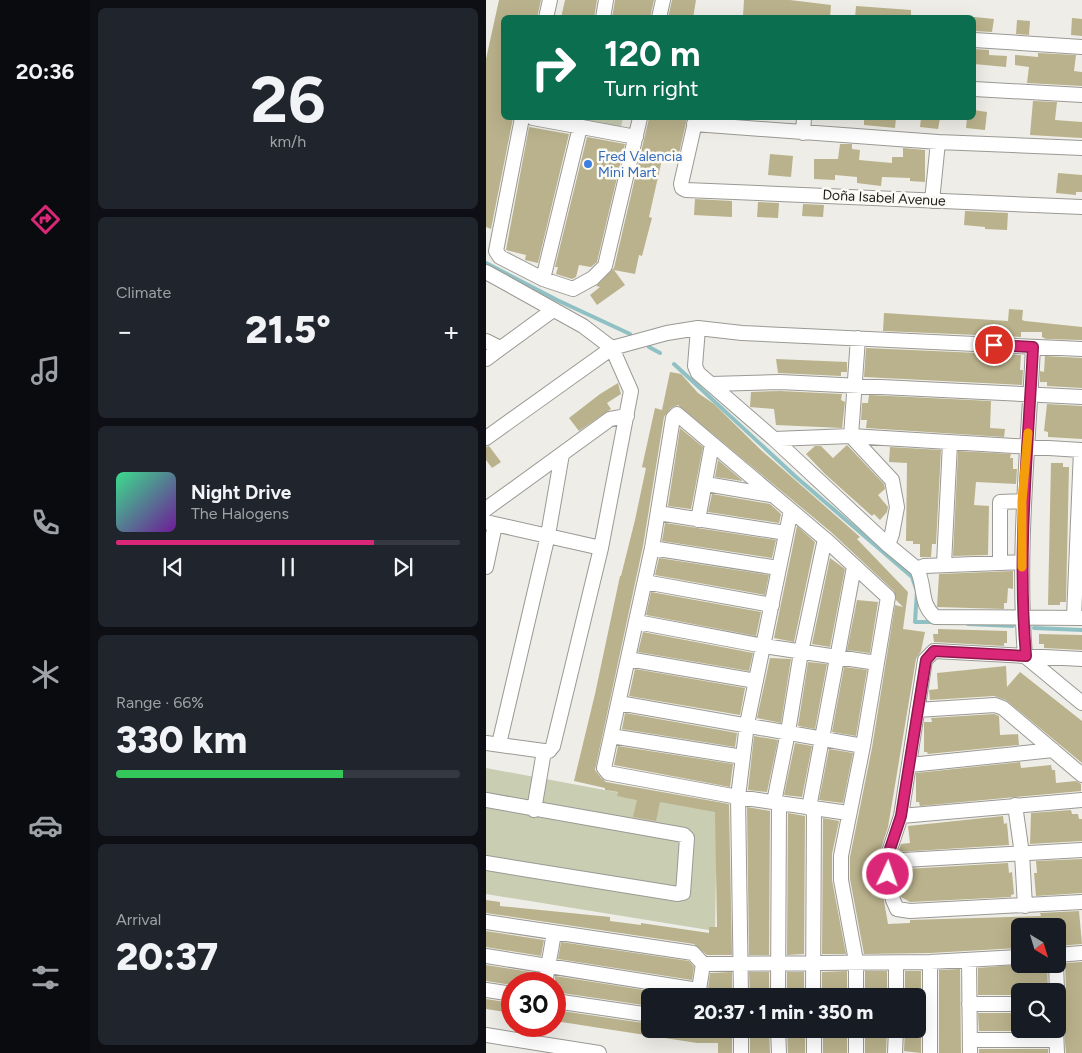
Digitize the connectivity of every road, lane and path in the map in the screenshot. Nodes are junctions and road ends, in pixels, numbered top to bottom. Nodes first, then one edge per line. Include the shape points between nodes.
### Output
1 (550, 0) edge
2 (606, 0) edge
3 (663, 0) edge
4 (547, 15) edge
5 (604, 15) edge
6 (660, 15) edge
7 (976, 40) edge
8 (1082, 47) edge
9 (976, 89) edge
10 (1082, 95) edge
11 (522, 120) edge
12 (543, 120) edge
13 (640, 120) edge
14 (804, 120) edge
15 (695, 121) edge
16 (580, 127) junction
17 (803, 132) junction
18 (636, 138) junction
19 (938, 142) junction
20 (1082, 148) edge
21 (932, 201) junction
22 (1082, 207) edge
23 (486, 272) edge
24 (543, 279) junction
25 (553, 310) junction
26 (698, 328) junction
27 (858, 338) junction
28 (486, 341) edge
29 (1033, 347) junction
30 (500, 348) junction
31 (612, 348) junction
32 (1082, 349) edge
33 (486, 359) edge
34 (711, 384) junction
35 (853, 386) junction
36 (1031, 396) junction
37 (1082, 397) edge
38 (627, 416) junction
39 (851, 436) junction
40 (486, 438) edge
41 (774, 439) junction
42 (712, 444) junction
43 (950, 444) junction
44 (1027, 447) junction
45 (1081, 450) edge
46 (562, 454) junction
47 (706, 484) junction
48 (771, 494) junction
49 (1022, 501) junction
50 (486, 509) edge
51 (791, 510) junction
52 (658, 514) junction
53 (698, 520) junction
54 (491, 523) edge
55 (786, 533) junction
56 (548, 536) junction
57 (825, 539) junction
58 (888, 545) junction
59 (601, 548) junction
60 (652, 548) junction
61 (1022, 562) junction
62 (1000, 563) junction
63 (944, 564) junction
64 (486, 567) edge
65 (778, 568) junction
66 (854, 568) junction
67 (917, 569) junction
68 (645, 582) junction
69 (772, 605) junction
70 (1022, 616) junction
71 (1078, 618) edge
72 (637, 622) junction
73 (764, 646) junction
74 (800, 652) junction
75 (1026, 656) junction
76 (838, 657) junction
77 (628, 659) junction
78 (1082, 659) edge
79 (877, 663) junction
80 (756, 681) junction
81 (619, 702) junction
82 (1082, 703) edge
83 (917, 710) junction
84 (747, 724) junction
85 (788, 732) junction
86 (611, 736) junction
87 (824, 738) junction
88 (493, 744) edge
89 (863, 746) junction
90 (1053, 750) junction
91 (544, 751) junction
92 (743, 757) junction
93 (910, 765) junction
94 (1082, 775) edge
95 (738, 797) junction
96 (486, 800) edge
97 (1082, 800) edge
98 (776, 802) junction
99 (1015, 806) junction
100 (812, 809) junction
101 (534, 810) junction
102 (848, 813) junction
103 (901, 816) junction
104 (1082, 850) edge
105 (1022, 854) junction
106 (886, 861) junction
107 (486, 863) edge
108 (1082, 902) edge
109 (1025, 906) junction
110 (486, 922) edge
111 (554, 933) junction
112 (1082, 953) edge
113 (1066, 955) edge
114 (486, 956) edge
115 (1011, 958) edge
116 (969, 960) junction
117 (813, 962) junction
118 (856, 962) junction
119 (930, 962) junction
120 (778, 963) junction
121 (896, 963) junction
122 (549, 964) junction
123 (703, 964) junction
124 (741, 965) junction
125 (548, 972) edge
126 (672, 988) edge
127 (699, 988) edge
128 (741, 988) edge
129 (778, 988) edge
130 (813, 988) edge
131 (856, 988) edge
132 (896, 988) edge
133 (486, 990) edge
134 (501, 992) edge
135 (566, 1003) edge
136 (969, 1004) junction
137 (1011, 1004) edge
138 (641, 1014) edge
139 (486, 1035) edge
140 (741, 1038) edge
141 (778, 1038) edge
142 (814, 1038) edge
143 (856, 1038) edge
144 (896, 1038) edge
145 (1056, 1040) edge
146 (970, 1046) edge
147 (557, 1050) edge
148 (599, 1053) edge
149 (741, 1053) edge
150 (779, 1053) edge
151 (814, 1053) edge
152 (856, 1053) edge
153 (895, 1053) edge
154 (930, 1053) edge

1 - 4 street
2 - 5 street
3 - 6 street
7 - 8 street
9 - 10 street
11 - 24 street via 496,252
12 - 16 street
13 - 18 street
14 - 17 street
15 - 17 street
15 - 21 street, Doña Isabel Avenue via 681,184 686,190
16 - 18 street
16 - 24 street
17 - 19 street
18 - 24 street via 605,266 593,278 573,288
19 - 20 street
19 - 21 street
21 - 22 street, Doña Isabel Avenue
23 - 25 street
25 - 30 street
25 - 31 street via 583,326
26 - 27 street
26 - 31 street
26 - 34 street via 695,366
27 - 29 street
27 - 35 street
28 - 30 street
29 - 32 street
29 - 36 street
30 - 33 street
31 - 38 street via 630,391
31 - 40 street
34 - 35 street via 780,382
34 - 41 street
35 - 36 street
35 - 39 street
36 - 37 street
36 - 44 street
38 - 46 street via 610,419
38 - 59 street
39 - 41 street
39 - 43 street
39 - 58 street via 892,480 896,507
41 - 58 street
42 - 47 street
42 - 48 street
42 - 52 street via 680,415 674,415
43 - 44 street
43 - 63 street
44 - 45 street
44 - 49 street
45 - 71 street
46 - 50 street
46 - 56 street
47 - 48 street
47 - 53 street
48 - 51 street
49 - 61 street
49 - 62 street via 1000,502
51 - 55 street
51 - 57 street
52 - 53 street
52 - 60 street
53 - 55 street
54 - 56 street
54 - 64 street
55 - 65 street
56 - 59 street
56 - 88 street
57 - 66 street
57 - 74 street
58 - 67 street
59 - 91 street via 553,746
60 - 65 street
60 - 68 street
61 - 62 street
61 - 70 street
62 - 63 street
63 - 67 street
65 - 69 street
66 - 76 street
66 - 79 street via 888,597
67 - 70 street via 922,578 924,605 935,617
68 - 69 street
68 - 72 street
69 - 73 street
70 - 71 street
70 - 75 street
72 - 73 street
72 - 77 street
73 - 74 street
73 - 80 street
74 - 76 street
74 - 85 street
75 - 78 street
75 - 82 street
75 - 83 street via 934,651 926,660
76 - 79 street
76 - 87 street
77 - 80 street
77 - 81 street
79 - 89 street
80 - 84 street
81 - 84 street
81 - 86 street
83 - 90 street via 995,705
83 - 93 street
84 - 85 street
84 - 92 street
85 - 87 street
85 - 98 street
86 - 92 street
86 - 95 street via 604,765 608,773
87 - 89 street
87 - 100 street
88 - 91 street
89 - 102 street
90 - 93 street
90 - 94 street
91 - 101 street
92 - 95 street
93 - 103 street
95 - 98 street
95 - 124 street
96 - 101 street
97 - 99 street
98 - 100 street
98 - 120 street
99 - 103 street
99 - 105 street
100 - 102 street
100 - 117 street
101 - 107 street via 684,835 687,838 683,893
102 - 118 street via 841,880
103 - 106 street
104 - 105 street
105 - 106 street
105 - 109 street
106 - 109 street via 897,909
108 - 109 street
110 - 111 street
111 - 122 street
111 - 123 street via 686,951 693,953
112 - 113 street
114 - 122 street
115 - 116 street
116 - 119 street
116 - 136 street
117 - 118 street
117 - 120 street
117 - 130 street
118 - 121 street
118 - 131 street
119 - 121 street
119 - 154 street
120 - 124 street
120 - 129 street
121 - 132 street
122 - 125 street
122 - 126 street
123 - 124 street
123 - 127 street
124 - 128 street
133 - 134 street
135 - 138 street
136 - 137 street
136 - 146 street
139 - 147 street
140 - 149 street
141 - 150 street
142 - 151 street
143 - 152 street
144 - 153 street
145 - 146 street
147 - 148 street

